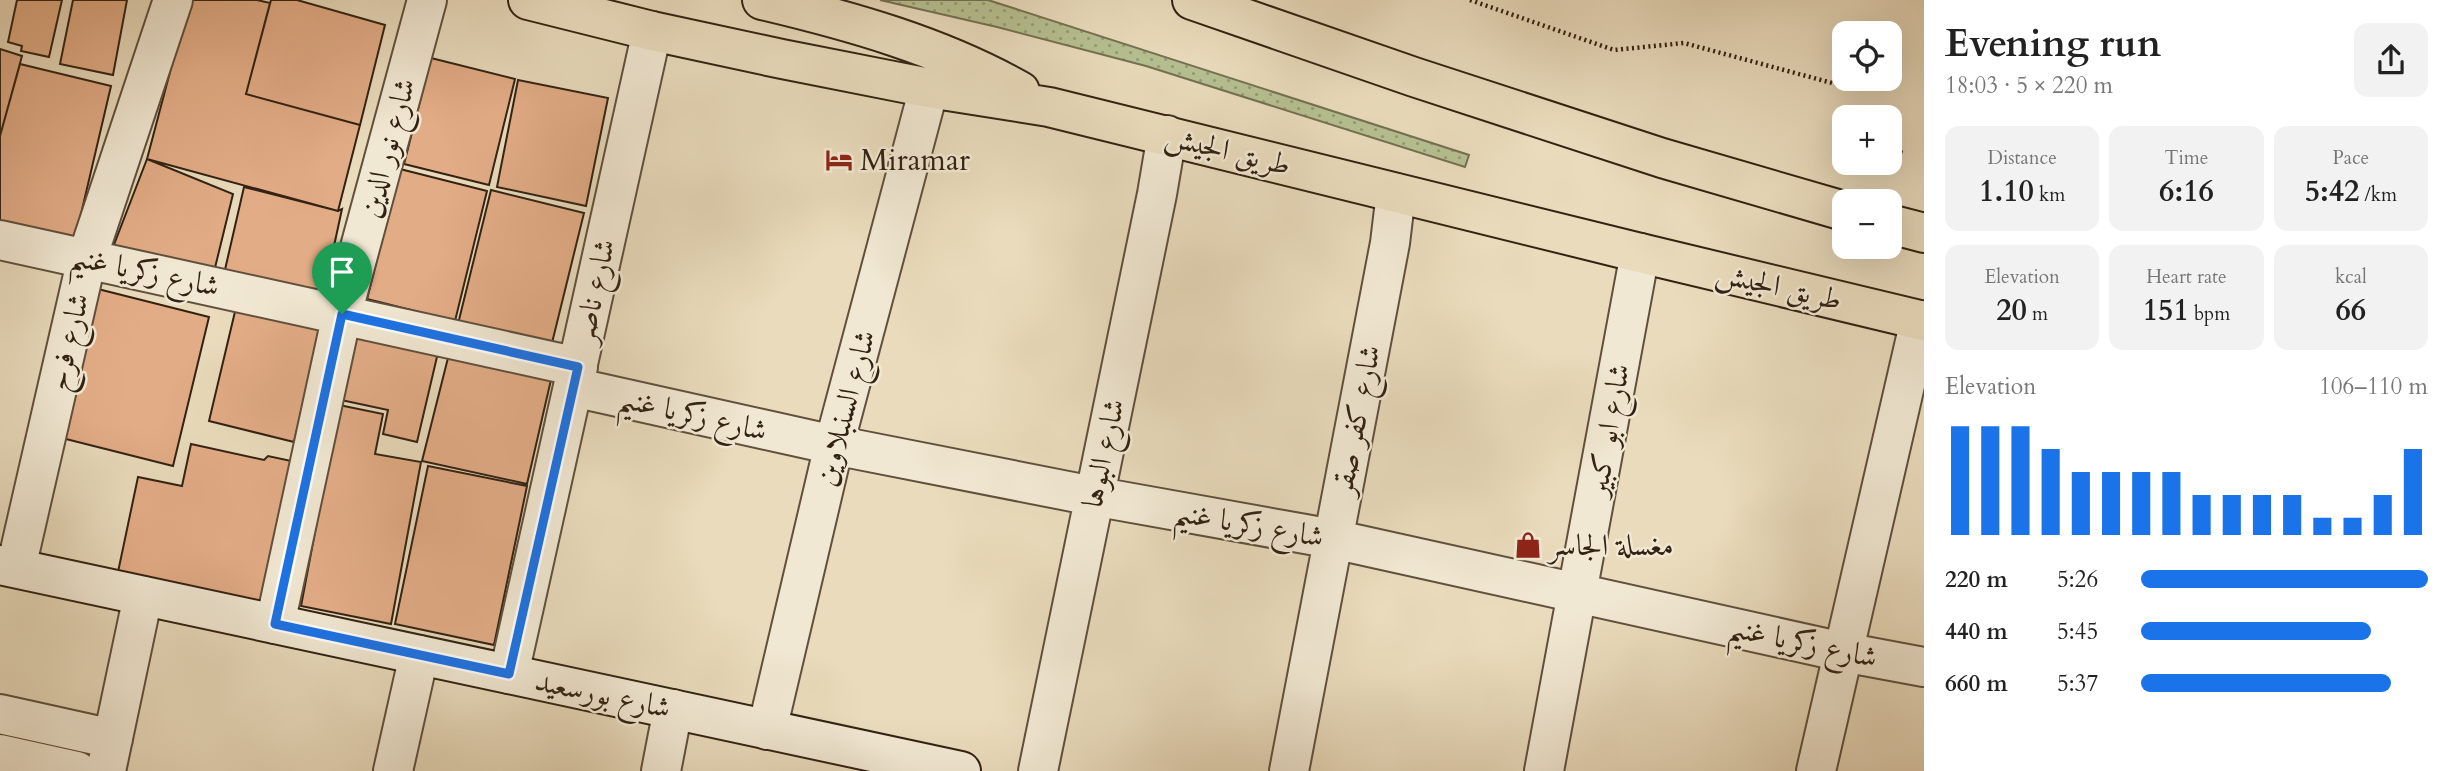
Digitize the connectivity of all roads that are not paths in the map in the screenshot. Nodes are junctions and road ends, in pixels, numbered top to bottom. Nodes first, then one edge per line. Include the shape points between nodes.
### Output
1 (173, 0) edge
2 (427, 0) edge
3 (528, 0) edge
4 (762, 0) edge
5 (1192, 0) edge
6 (652, 31) junction
7 (929, 88) junction
8 (1049, 107) junction
9 (1167, 135) junction
10 (1396, 193) junction
11 (1832, 207) edge
12 (1902, 227) edge
13 (1924, 233) edge
14 (0, 240) edge
15 (1640, 253) junction
16 (87, 258) junction
17 (342, 314) junction
18 (1922, 320) edge
19 (575, 377) junction
20 (834, 445) junction
21 (1093, 496) junction
22 (1333, 539) junction
23 (8, 566) edge
24 (1578, 593) junction
25 (143, 596) junction
26 (275, 624) junction
27 (1843, 652) junction
28 (419, 655) junction
29 (1924, 667) edge
30 (509, 674) junction
31 (673, 709) junction
32 (0, 714) edge
33 (767, 730) junction
34 (0, 754) edge
35 (109, 755) edge
36 (955, 770) edge
37 (77, 771) edge
38 (393, 771) edge
39 (661, 771) edge
40 (1038, 771) edge
41 (1289, 771) edge
42 (1544, 771) edge
43 (1816, 771) edge

1 - 16 street, شارع فرح
2 - 17 street, شارع نور الدين
3 - 6 highway, طريق الجيش
4 - 8 highway via 896,36 949,56
5 - 11 highway via 1610,141
6 - 7 highway, طريق الجيش
6 - 19 street, شارع ناصر
7 - 8 highway, طريق الجيش
7 - 20 street, شارع السنبلاوين
8 - 9 highway, طريق الجيش
9 - 10 highway, طريق الجيش
9 - 21 street, شارع البوها
10 - 15 highway, طريق الجيش
10 - 22 street, شارع كفر صقر
12 - 13 highway
14 - 16 street, شارع زكريا غنيم
15 - 18 highway, طريق الجيش
15 - 24 street, شارع ابو كبير
16 - 17 street, شارع زكريا غنيم
16 - 23 street, شارع فرح
17 - 19 street, شارع زكريا غنيم
17 - 26 street, شارع نور الدين
18 - 27 street
19 - 20 street, شارع زكريا غنيم
19 - 30 street, شارع ناصر
20 - 21 street, شارع زكريا غنيم
20 - 33 street, شارع السنبلاوين
21 - 22 street, شارع زكريا غنيم
21 - 40 street, شارع البوها
22 - 24 street, شارع زكريا غنيم
22 - 41 street, شارع كفر صقر
23 - 25 street, شارع بورسعيد
24 - 27 street, شارع زكريا غنيم
24 - 42 street, شارع ابو كبير
25 - 26 street, شارع بورسعيد
25 - 35 street
26 - 28 street, شارع بورسعيد
27 - 29 street, شارع زكريا غنيم
27 - 43 street
28 - 30 street, شارع بورسعيد
28 - 38 street
30 - 31 street, شارع بورسعيد
31 - 33 street, شارع بورسعيد
31 - 39 street
32 - 35 street
33 - 36 street, شارع بورسعيد
34 - 37 street

